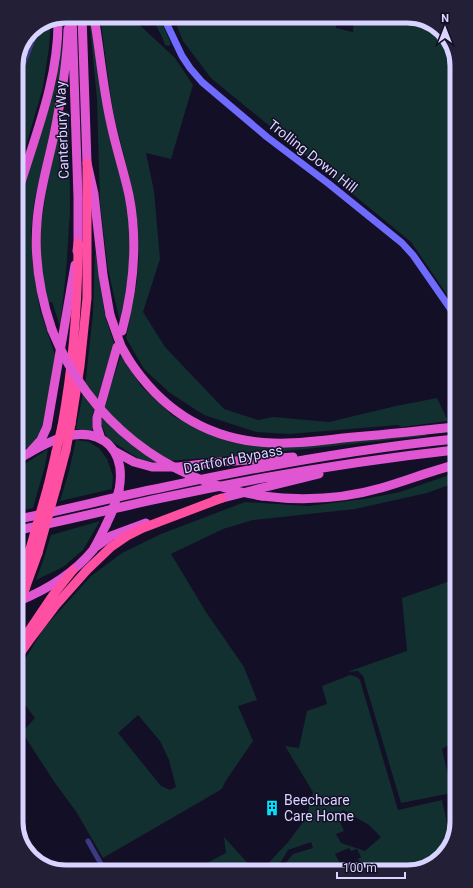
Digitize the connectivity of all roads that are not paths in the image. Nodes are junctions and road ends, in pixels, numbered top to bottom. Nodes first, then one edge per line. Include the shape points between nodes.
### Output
1 (68, 23) edge
2 (72, 23) edge
3 (82, 23) edge
4 (96, 23) edge
5 (166, 23) edge
6 (58, 24) edge
7 (33, 39) edge
8 (23, 65) edge
9 (87, 162) junction
10 (23, 176) edge
11 (78, 243) junction
12 (450, 307) edge
13 (122, 331) dead end
14 (117, 347) dead end
15 (66, 425) junction
16 (450, 428) edge
17 (101, 439) junction
18 (450, 440) edge
19 (378, 449) junction
20 (114, 450) junction
21 (450, 451) edge
22 (30, 452) junction
23 (23, 456) edge
24 (379, 460) junction
25 (450, 466) edge
26 (52, 487) junction
27 (222, 498) junction
28 (23, 518) edge
29 (23, 529) edge
30 (94, 548) junction
31 (34, 551) junction
32 (73, 570) junction
33 (23, 574) edge
34 (23, 595) edge
35 (23, 599) edge
36 (23, 641) edge
37 (23, 649) edge
38 (88, 841) dead end
39 (101, 865) edge

1 - 25 highway, bridge via 61,98 40,194 37,222 39,273 52,330 86,393 102,412 130,438 167,464 194,478 233,491 262,496 304,499 346,496
2 - 11 highway, Canterbury Way
3 - 9 highway, Canterbury Way
4 - 13 highway via 106,96 129,197 134,232 132,282
5 - 12 main road, Trolling Down Hill via 182,56 199,78 271,141 402,243
6 - 10 highway via 50,88
7 - 8 street
9 - 15 highway via 87,298 80,366
9 - 16 highway, Canterbury Way, bridge via 94,194 110,315 129,360 146,383 168,405 208,430 240,440 284,444
11 - 15 highway via 78,285
11 - 22 highway, Canterbury Way via 47,427 41,440
14 - 17 highway via 97,418
15 - 26 highway, bridge via 56,452
15 - 26 highway, bridge via 66,450
17 - 20 highway
17 - 22 highway via 84,435 67,436
18 - 19 highway, Dartford Bypass
19 - 20 highway via 159,468 139,464
19 - 28 highway, Dartford Bypass via 265,467
20 - 30 highway, bridge via 121,471 119,490 112,512
21 - 24 highway, Dartford Bypass
22 - 23 highway
24 - 27 highway
24 - 29 highway, Dartford Bypass via 242,482
26 - 31 highway, bridge
27 - 30 highway via 111,536
27 - 37 highway via 139,530 111,547 56,605
30 - 32 highway
31 - 33 highway
31 - 34 highway, bridge
32 - 35 highway
32 - 36 highway
38 - 39 street

